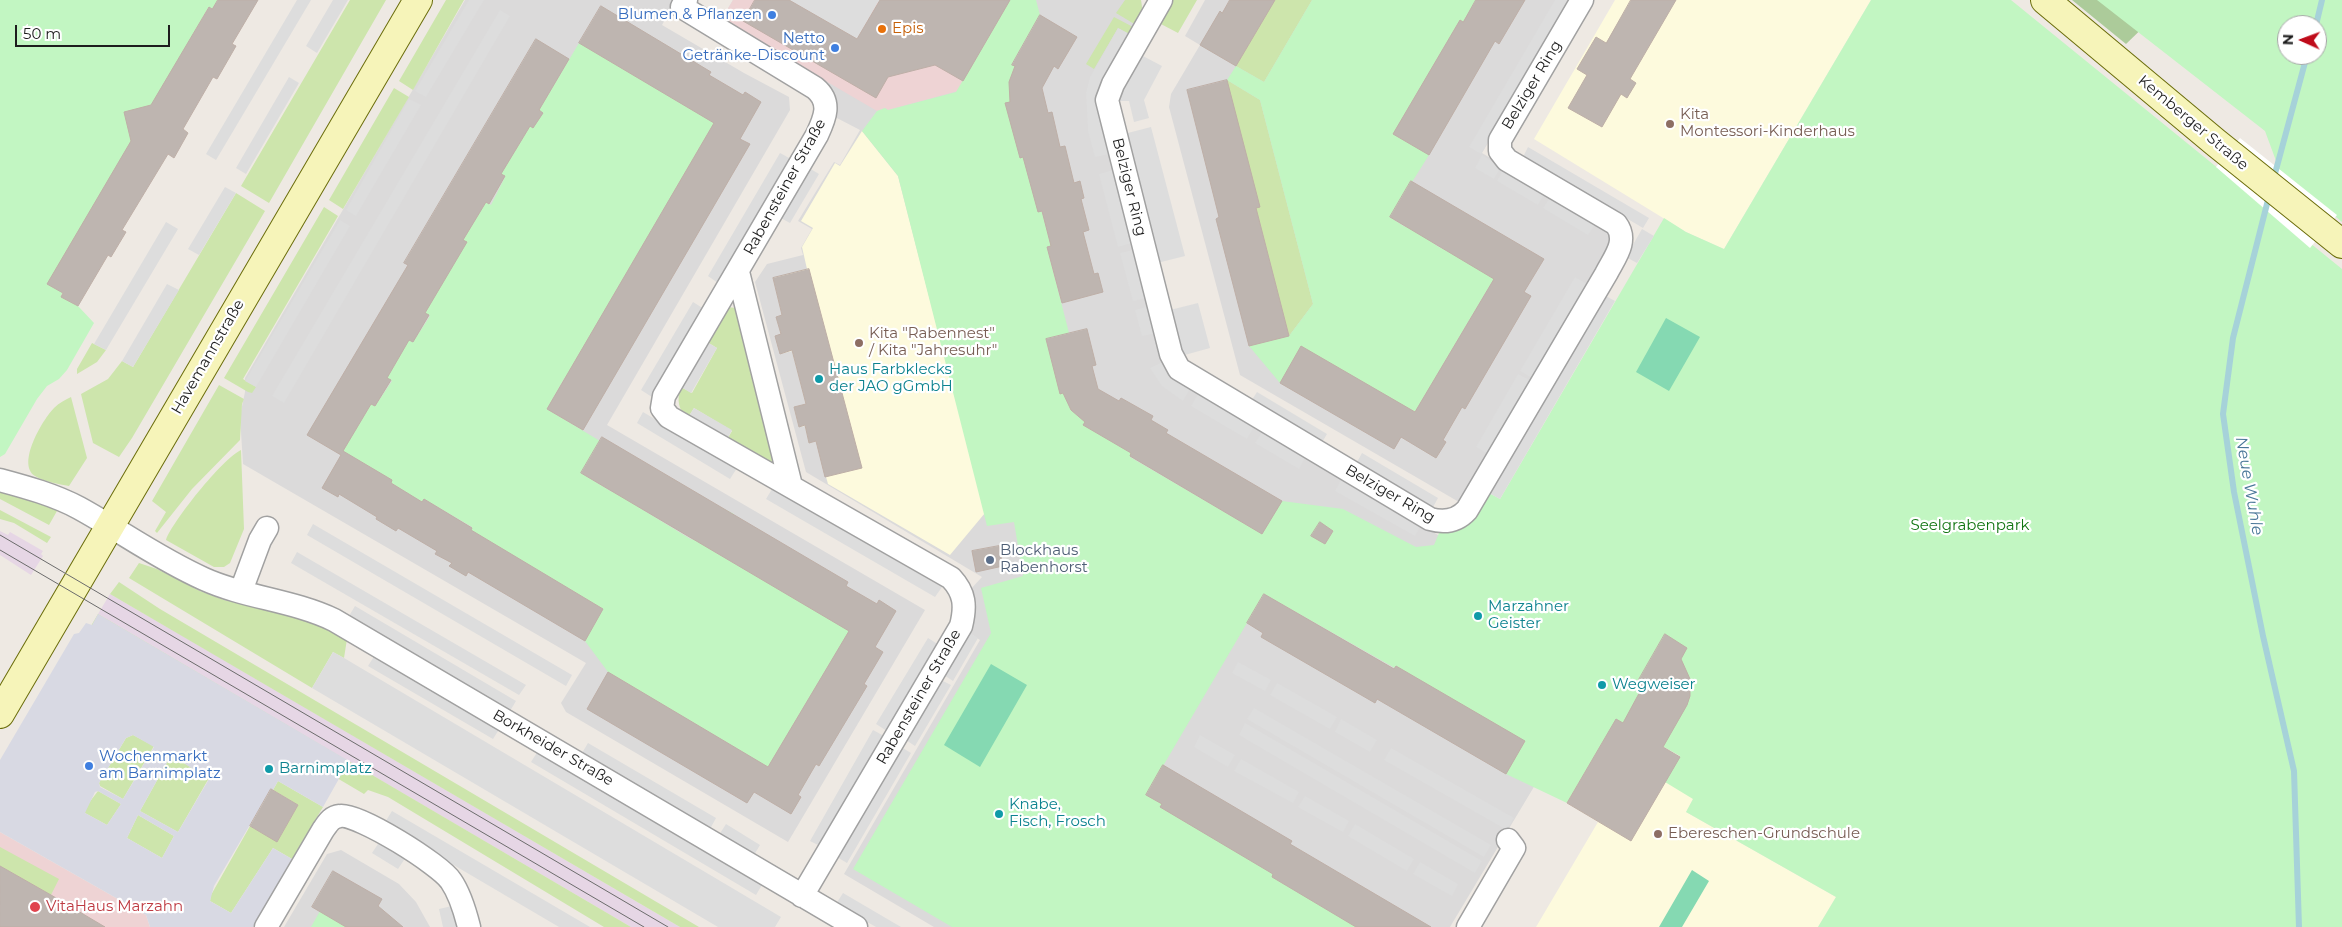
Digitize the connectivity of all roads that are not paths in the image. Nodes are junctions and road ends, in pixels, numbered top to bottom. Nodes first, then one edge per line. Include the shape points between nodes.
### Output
1 (418, 0) edge
2 (686, 0) edge
3 (1161, 0) edge
4 (1582, 0) edge
5 (2045, 0) edge
6 (2333, 237) edge
7 (738, 272) junction
8 (0, 480) edge
9 (791, 486) junction
10 (109, 526) junction
11 (267, 528) dead end
12 (240, 592) junction
13 (0, 714) edge
14 (1508, 840) dead end
15 (802, 896) junction
16 (266, 927) edge
17 (469, 927) edge
18 (856, 927) edge
19 (1468, 927) edge

1 - 10 main road, Havemannstraße
2 - 7 street, Rabensteiner Straße via 682,7 803,80 821,93 826,105 817,135
3 - 4 street, Belziger Ring via 1107,100 1172,354 1179,369 1440,522 1460,517 1467,510 1596,291 1622,239 1616,224 1507,160 1500,151 1500,140
5 - 6 main road, Kemberger Straße
7 - 9 street, Rabensteiner Straße
7 - 9 street, Rabensteiner Straße via 664,396 662,408 669,417
8 - 10 street via 67,502
9 - 15 street, Rabensteiner Straße via 951,578 960,588 965,610 961,626
10 - 12 street via 148,552 221,587
10 - 13 main road, Havemannstraße
11 - 12 street
12 - 15 street, Borkheider Straße via 312,610 334,620
14 - 19 street via 1514,848
15 - 18 street, Borkheider Straße
16 - 17 street via 323,830 330,820 341,816 360,820 440,867 459,896

